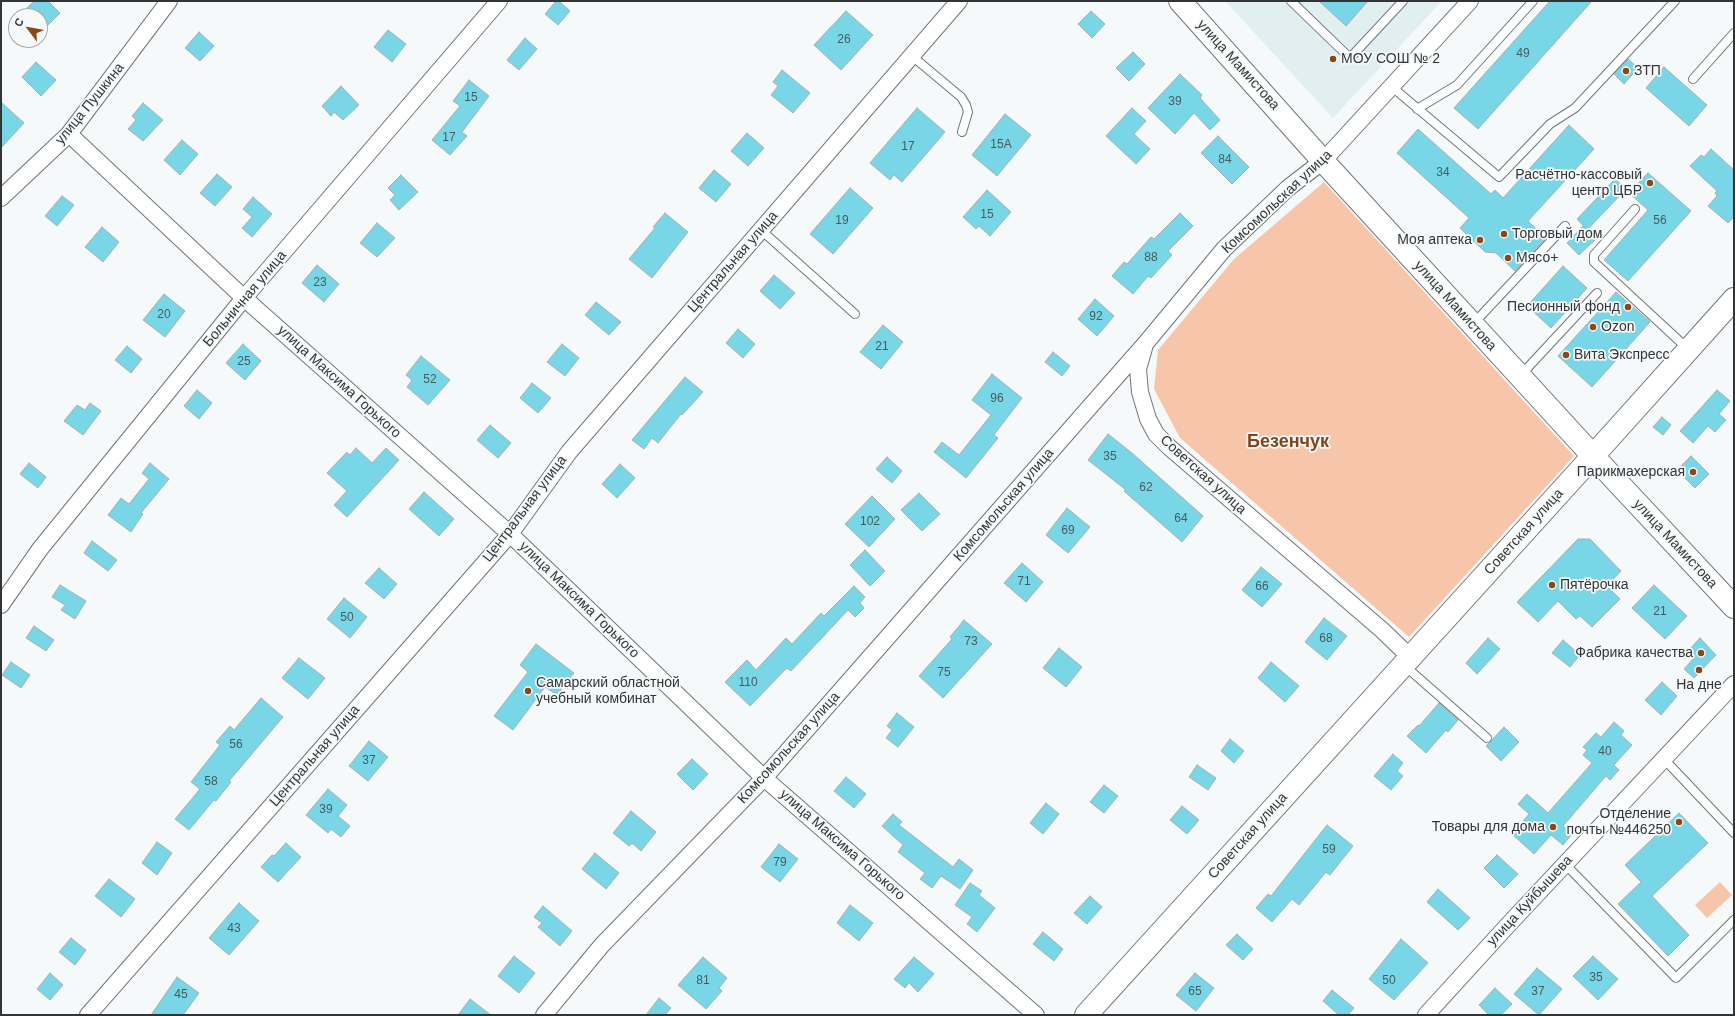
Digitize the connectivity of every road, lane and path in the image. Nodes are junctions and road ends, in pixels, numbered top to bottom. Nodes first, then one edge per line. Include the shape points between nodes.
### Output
1 (169, 1) edge
2 (499, 1) edge
3 (959, 1) edge
4 (1180, 1) edge
5 (1291, 1) edge
6 (1403, 1) edge
7 (1470, 1) edge
8 (1533, 1) edge
9 (1675, 1) edge
10 (1734, 33) edge
11 (912, 56) junction
12 (1693, 79) dead end
13 (1392, 86) junction
14 (1417, 109) junction
15 (962, 132) dead end
16 (70, 134) junction
17 (1323, 161) junction
18 (1, 198) edge
19 (1635, 209) dead end
20 (1565, 226) dead end
21 (761, 230) junction
22 (1597, 293) dead end
23 (244, 298) junction
24 (1734, 298) edge
25 (856, 314) dead end
26 (1473, 325) junction
27 (1145, 344) junction
28 (1689, 349) junction
29 (1520, 376) junction
30 (1593, 456) junction
31 (510, 534) junction
32 (1, 605) edge
33 (1734, 607) edge
34 (1407, 660) junction
35 (1734, 684) edge
36 (1487, 738) dead end
37 (1664, 759) junction
38 (764, 778) junction
39 (1734, 833) edge
40 (1565, 864) junction
41 (1734, 920) edge
42 (88, 1015) edge
43 (544, 1015) edge
44 (1036, 1015) edge
45 (1086, 1015) edge
46 (1426, 1015) edge

1 - 16 street, улица Пушкина
2 - 23 street, Больничная улица
3 - 11 street, Центральная улица
4 - 17 street, улица Мамистова
5 - 6 lane via 1350,58
7 - 13 street, Комсомольская улица
8 - 14 lane via 1457,85
9 - 14 lane via 1575,108 1550,124 1499,177
10 - 12 lane
11 - 15 lane via 966,104 968,112
11 - 21 street, Центральная улица
13 - 14 lane
13 - 17 street, Комсомольская улица
16 - 18 street, улица Пушкина
16 - 23 street, улица Максима Горького
17 - 26 street, улица Мамистова
17 - 27 street, Комсомольская улица via 1288,188 1224,249
19 - 28 lane via 1594,255 1594,262
20 - 26 lane
21 - 25 lane
21 - 31 street, Центральная улица via 569,452
22 - 29 lane
23 - 31 street, улица Максима Горького
23 - 32 street, Больничная улица via 40,549
24 - 28 street, Советская улица
26 - 29 street, улица Мамистова
27 - 34 street, Советская улица via 1138,369 1138,380 1143,406 1156,434 1382,630
27 - 38 street, Комсомольская улица
28 - 30 street, Советская улица
29 - 30 street, улица Мамистова
30 - 33 street, улица Мамистова
30 - 34 street, Советская улица
31 - 38 street, улица Максима Горького
31 - 42 street, Центральная улица
34 - 36 lane
34 - 45 street, Советская улица
35 - 37 street, улица Куйбышева
37 - 39 lane
37 - 40 street, улица Куйбышева
38 - 43 street, Комсомольская улица via 602,945
38 - 44 street, улица Максима Горького
40 - 41 lane via 1676,978
40 - 46 street, улица Куйбышева

